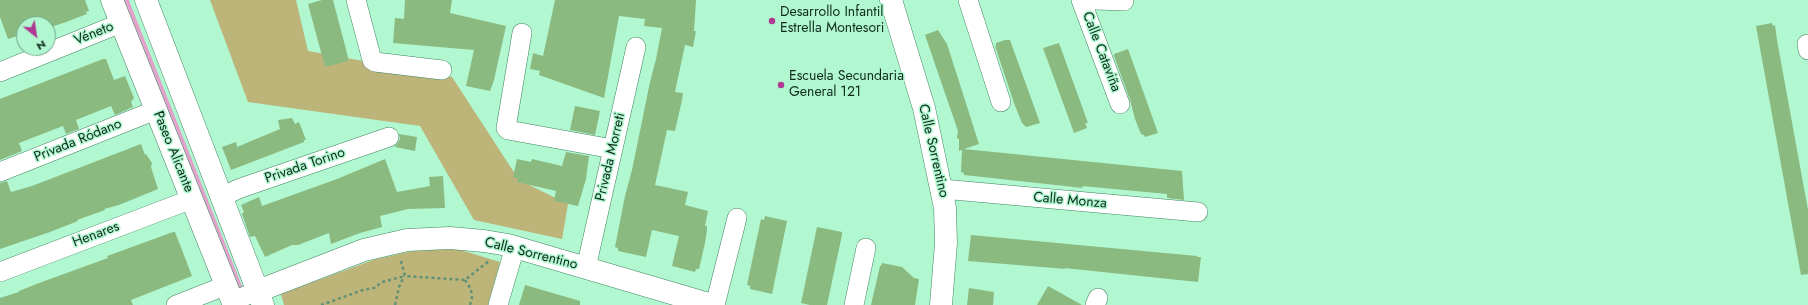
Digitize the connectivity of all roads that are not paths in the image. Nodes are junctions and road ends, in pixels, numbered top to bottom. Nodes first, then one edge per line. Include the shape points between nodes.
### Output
1 (112, 0) edge
2 (146, 0) edge
3 (356, 0) edge
4 (891, 0) edge
5 (968, 0) edge
6 (1081, 0) edge
7 (1096, 0) edge
8 (1124, 1) edge
9 (121, 23) junction
10 (522, 33) dead end
11 (636, 47) dead end
12 (442, 70) dead end
13 (0, 72) edge
14 (1001, 102) dead end
15 (1120, 104) dead end
16 (156, 110) junction
17 (389, 137) dead end
18 (613, 149) junction
19 (0, 172) edge
20 (942, 189) junction
21 (222, 197) junction
22 (192, 199) junction
23 (1198, 212) dead end
24 (737, 218) dead end
25 (511, 246) junction
26 (866, 248) dead end
27 (586, 268) junction
28 (0, 272) edge
29 (231, 297) edge
30 (261, 298) edge
31 (684, 301) edge
32 (176, 305) edge
33 (498, 305) edge
34 (712, 305) edge
35 (715, 305) edge
36 (854, 305) edge
37 (941, 305) edge

1 - 9 street, Paseo Alicante
2 - 21 street, Paseo Alicante
3 - 12 street via 374,62
4 - 20 street, Calle Sorrentino via 924,108
5 - 14 street
6 - 15 street, Calle Cataviña
7 - 8 street
9 - 13 street, Véneto
9 - 16 street, Paseo Alicante
10 - 18 street via 506,128
11 - 18 street, Privada Morreti
16 - 19 street, Privada Ródano
16 - 22 street, Paseo Alicante
17 - 21 street, Privada Torino via 238,189
18 - 27 street, Privada Morreti
20 - 23 street, Calle Monza
20 - 37 street, Calle Sorrentino via 946,243
21 - 30 street, Paseo Alicante
22 - 28 street, Henares
22 - 29 street, Paseo Alicante
24 - 35 street
25 - 27 street, Calle Sorrentino
25 - 30 street, Calle Sorrentino via 484,240 450,238 407,240 364,250
25 - 33 street
26 - 36 street
27 - 31 street, Calle Sorrentino
29 - 30 street
29 - 32 street
31 - 34 street, Calle Sorrentino

